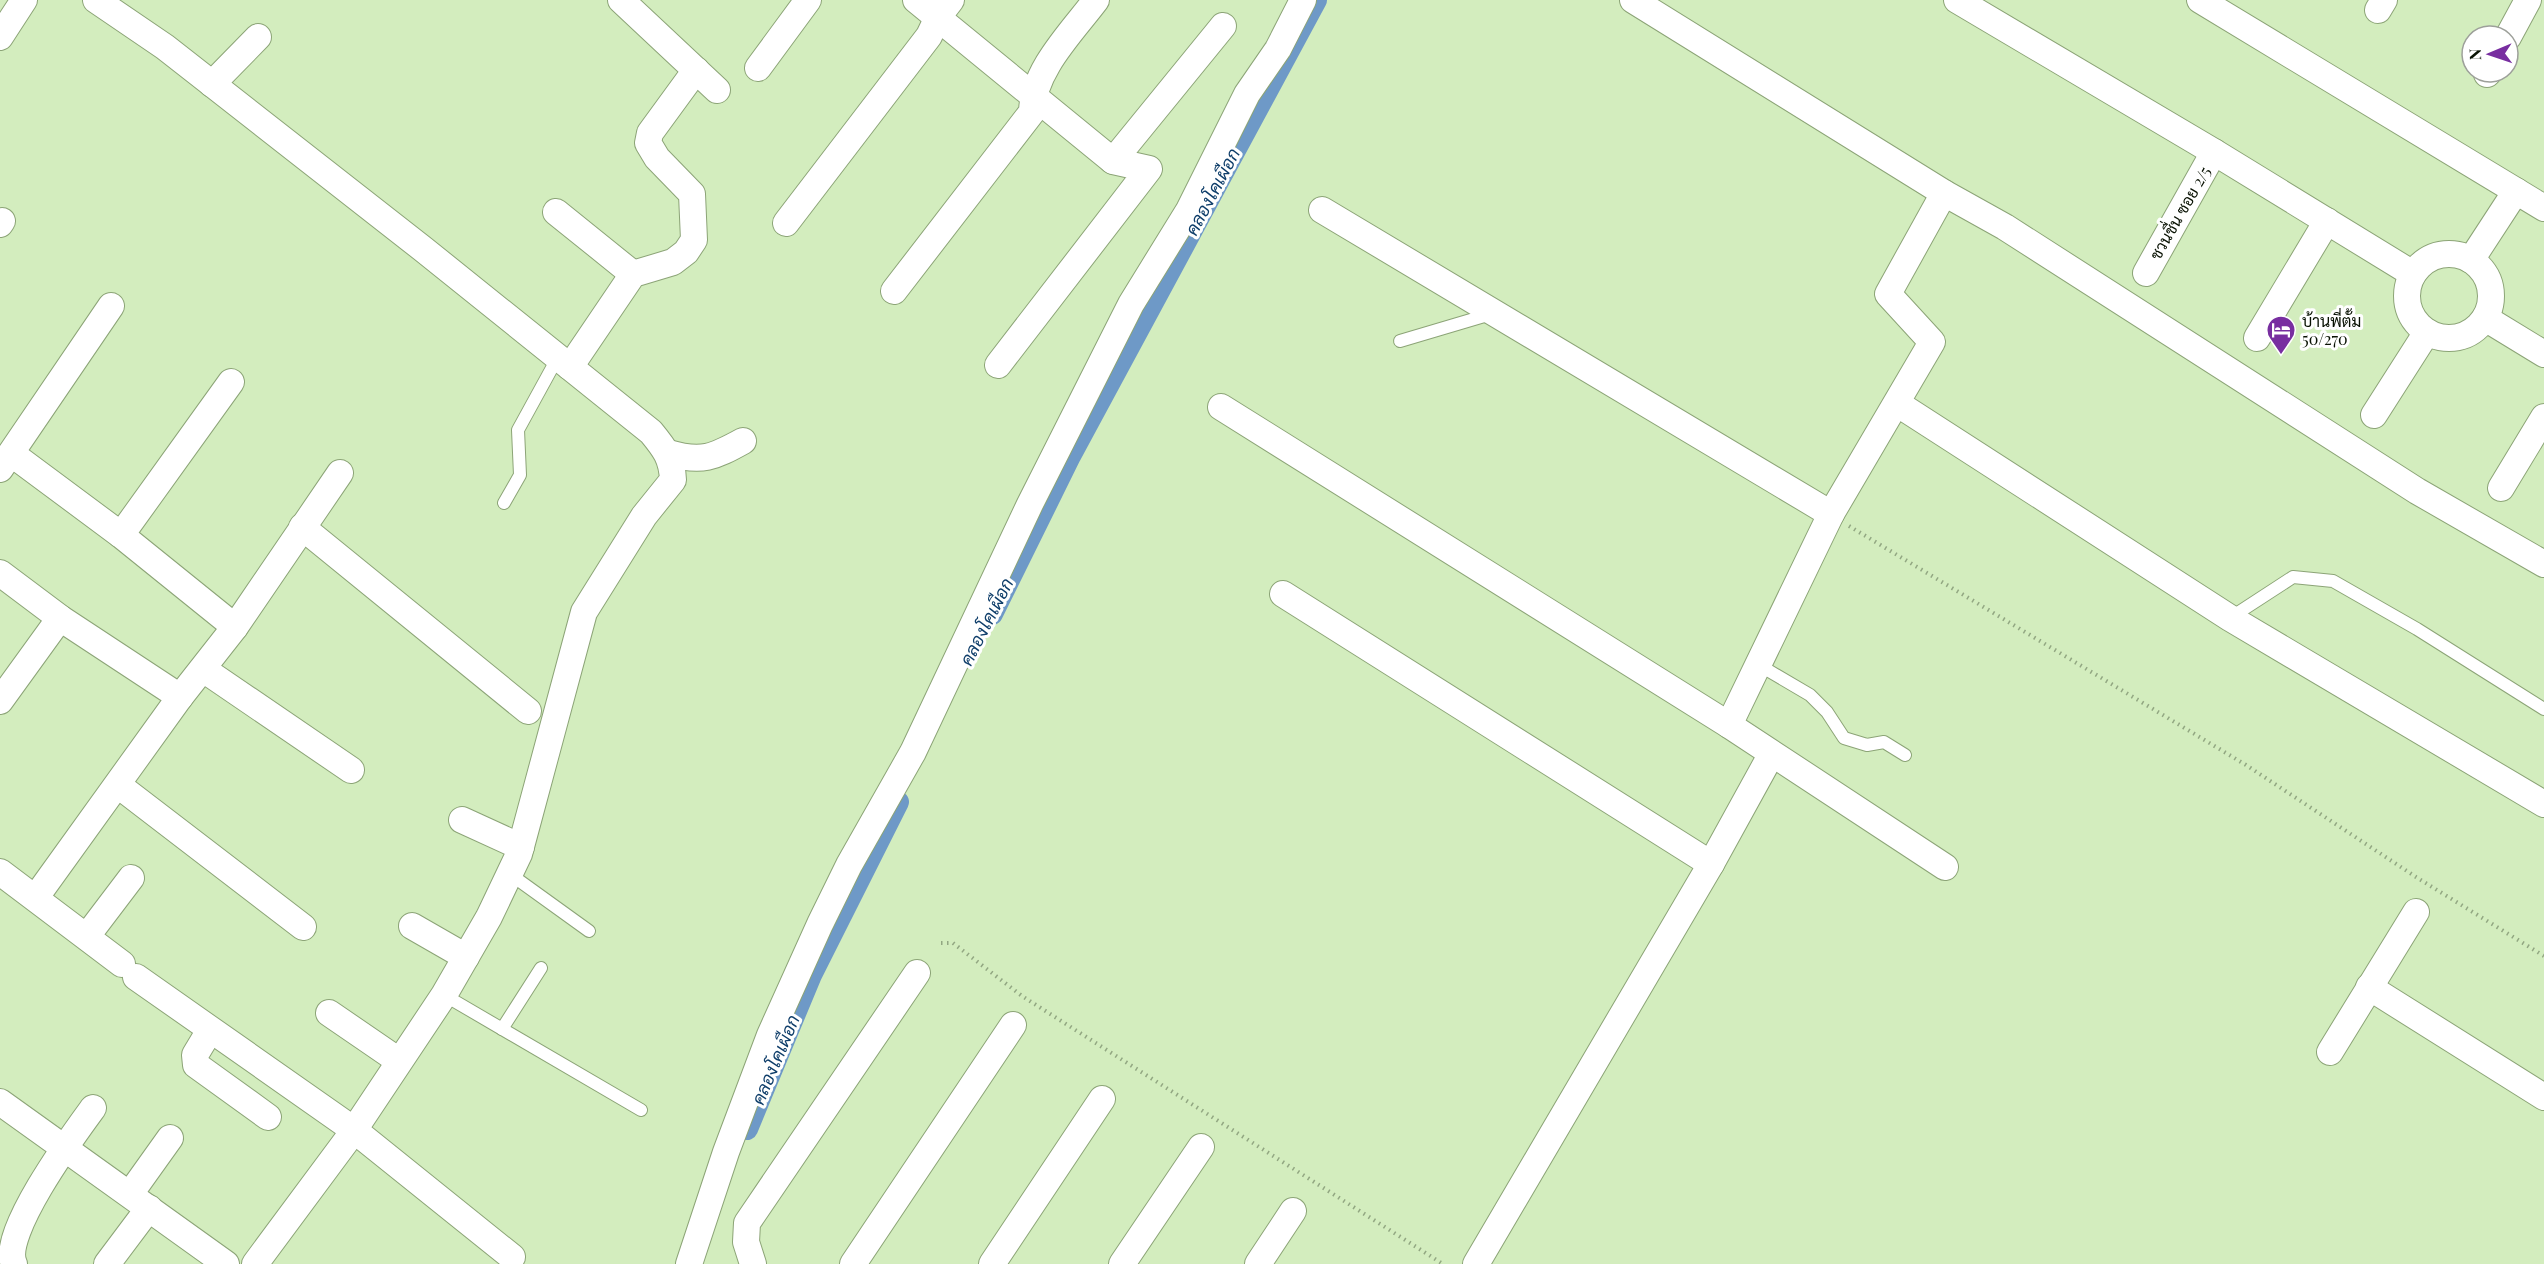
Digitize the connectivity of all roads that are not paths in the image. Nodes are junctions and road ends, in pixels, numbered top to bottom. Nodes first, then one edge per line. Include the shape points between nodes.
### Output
1 (24, 0) edge
2 (96, 0) edge
3 (621, 0) edge
4 (808, 0) edge
5 (916, 0) edge
6 (1096, 0) edge
7 (1303, 0) edge
8 (1633, 0) edge
9 (1957, 0) edge
10 (2200, 0) edge
11 (2528, 0) edge
12 (944, 8) edge
13 (2515, 24) edge
14 (1223, 26) dead end
15 (0, 37) edge
16 (258, 37) dead end
17 (758, 68) dead end
18 (696, 70) junction
19 (212, 84) junction
20 (717, 90) dead end
21 (1033, 96) junction
22 (2214, 152) junction
23 (1113, 160) junction
24 (2516, 191) junction
25 (1944, 193) junction
26 (2544, 208) edge
27 (1322, 210) dead end
28 (556, 212) dead end
29 (2327, 221) junction
30 (786, 223) dead end
31 (2471, 260) junction
32 (2146, 273) dead end
33 (633, 274) junction
34 (2413, 274) junction
35 (894, 291) dead end
36 (111, 306) dead end
37 (1492, 313) junction
38 (2485, 318) junction
39 (2427, 332) junction
40 (2257, 338) dead end
41 (1400, 341) dead end
42 (2544, 354) edge
43 (564, 362) junction
44 (998, 365) dead end
45 (231, 382) dead end
46 (1898, 404) junction
47 (1221, 407) dead end
48 (2374, 415) dead end
49 (2544, 417) edge
50 (743, 441) dead end
51 (668, 453) junction
52 (6, 461) edge
53 (340, 473) dead end
54 (2501, 488) dead end
55 (504, 503) dead end
56 (1831, 514) junction
57 (302, 527) junction
58 (121, 535) junction
59 (2544, 564) edge
60 (0, 573) edge
61 (1283, 594) dead end
62 (60, 618) junction
63 (2230, 618) junction
64 (235, 627) junction
65 (1759, 664) junction
66 (202, 669) junction
67 (180, 698) junction
68 (0, 701) edge
69 (2544, 709) edge
70 (528, 711) dead end
71 (1729, 725) junction
72 (1771, 755) junction
73 (1905, 755) dead end
74 (351, 770) dead end
75 (118, 785) junction
76 (2544, 804) edge
77 (462, 819) dead end
78 (521, 847) junction
79 (1711, 864) junction
80 (1945, 867) dead end
81 (0, 872) edge
82 (510, 874) junction
83 (131, 879) dead end
84 (36, 897) junction
85 (2416, 912) dead end
86 (412, 926) dead end
87 (303, 927) dead end
88 (589, 931) dead end
89 (87, 936) junction
90 (466, 957) junction
91 (541, 969) dead end
92 (916, 973) dead end
93 (2369, 987) junction
94 (444, 995) junction
95 (330, 1012) dead end
96 (1013, 1025) dead end
97 (210, 1029) junction
98 (502, 1029) junction
99 (2330, 1052) dead end
100 (399, 1061) junction
101 (2544, 1097) edge
102 (1102, 1099) dead end
103 (0, 1102) edge
104 (93, 1108) dead end
105 (641, 1110) dead end
106 (268, 1117) dead end
107 (354, 1130) junction
108 (170, 1138) dead end
109 (65, 1146) junction
110 (1201, 1147) dead end
111 (139, 1201) junction
112 (1293, 1211) dead end
113 (512, 1257) dead end
114 (14, 1264) edge
115 (107, 1264) edge
116 (226, 1264) edge
117 (255, 1264) edge
118 (689, 1264) edge
119 (753, 1264) edge
120 (853, 1264) edge
121 (992, 1264) edge
122 (1122, 1264) edge
123 (1258, 1264) edge
124 (1476, 1264) edge

1 - 15 street
2 - 19 street
3 - 18 street
4 - 17 street
5 - 12 street
6 - 21 street via 1052,58
7 - 118 street via 1278,49 1247,94 1189,210 1131,304 1030,504 918,742 820,924 770,1035
8 - 25 street
9 - 22 street
10 - 24 street
11 - 13 street
12 - 21 street
12 - 30 street via 929,36
14 - 23 street
16 - 19 street
18 - 20 street
18 - 33 street via 650,133 648,143 692,194 694,240 673,262
19 - 43 street
21 - 23 street
21 - 35 street via 1032,111
22 - 29 street
22 - 32 street, ชวนชื่น ซอย 2/5
23 - 44 street via 1149,169
24 - 26 street
24 - 31 street
25 - 46 street via 1888,294 1932,342
25 - 59 street via 2005,227 2417,492
27 - 37 street
28 - 33 street
29 - 34 street
29 - 40 street
31 - 34 street via 2456,254 2439,255 2424,262
31 - 38 street via 2483,271 2490,286 2491,303
33 - 43 street
34 - 39 street via 2407,289 2408,306 2415,321
36 - 52 street
37 - 41 lane
37 - 56 street
38 - 39 street via 2474,330 2459,337 2442,338
38 - 42 street
39 - 48 street
43 - 51 street via 651,432
43 - 55 lane via 518,430 520,475
45 - 58 street
46 - 56 street
46 - 63 street
47 - 71 street
49 - 54 street
50 - 51 street via 706,458
51 - 78 street via 673,480 644,516 584,612
52 - 58 street
53 - 57 street
56 - 65 street
57 - 64 street
57 - 70 street
58 - 64 street
60 - 62 street
61 - 79 street
62 - 67 street
62 - 68 street
63 - 69 lane via 2293,577 2333,581
63 - 76 street
64 - 66 street
65 - 71 street
65 - 73 lane via 1810,695 1844,738 1868,745 1884,742
66 - 67 street
66 - 74 street
67 - 75 street
71 - 72 street
72 - 79 street
72 - 80 street
75 - 84 street
75 - 87 street
77 - 78 street
78 - 82 street
79 - 124 street
81 - 84 street
82 - 88 lane
82 - 90 street
83 - 89 street
84 - 89 street
85 - 93 street
86 - 90 street
89 - 97 street
90 - 94 street
91 - 98 lane
92 - 119 street via 747,1223 746,1242
93 - 99 street
93 - 101 street
94 - 98 lane
94 - 100 street
95 - 100 street
96 - 120 street
97 - 106 street via 195,1055 196,1065
97 - 107 street
98 - 105 lane
100 - 107 street
102 - 121 street
103 - 109 street
104 - 109 street
107 - 113 street
107 - 117 street
108 - 111 street
109 - 111 street
109 - 114 street via 16,1228 11,1248
110 - 122 street
111 - 115 street
111 - 116 street
112 - 123 street

